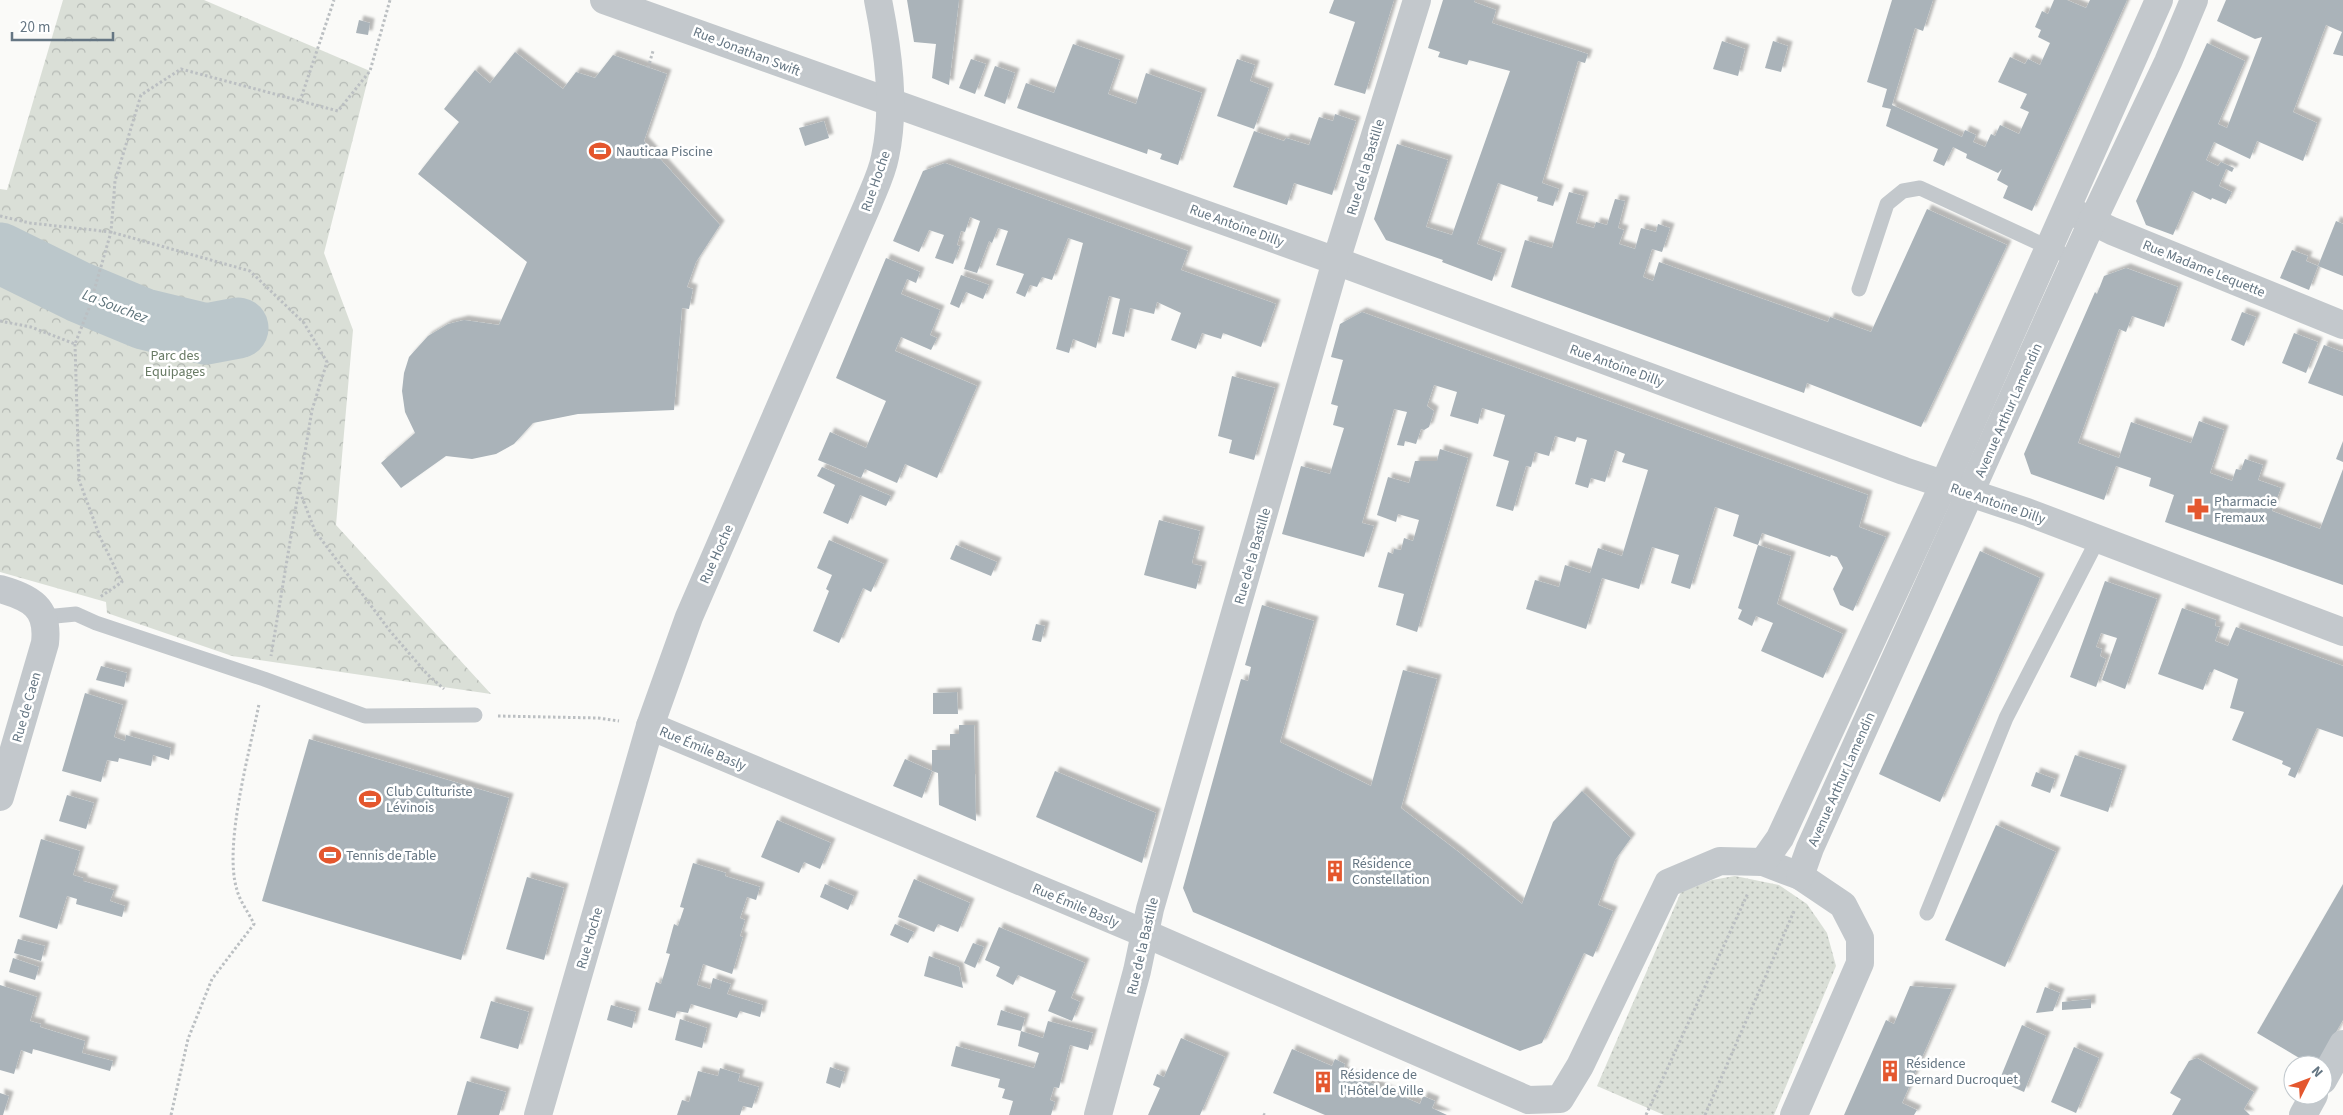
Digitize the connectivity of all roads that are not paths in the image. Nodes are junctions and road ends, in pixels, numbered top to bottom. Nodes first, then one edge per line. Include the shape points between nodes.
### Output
1 (604, 0) edge
2 (878, 0) edge
3 (1417, 0) edge
4 (2159, 0) edge
5 (2194, 0) edge
6 (890, 101) junction
7 (2067, 208) junction
8 (2092, 222) junction
9 (2049, 248) junction
10 (2076, 260) junction
11 (1336, 261) junction
12 (1859, 289) dead end
13 (2343, 325) edge
14 (1944, 484) junction
15 (1971, 493) junction
16 (2098, 539) junction
17 (0, 589) edge
18 (45, 616) junction
19 (2343, 632) edge
20 (475, 715) road end
21 (650, 726) junction
22 (0, 797) edge
23 (1755, 861) junction
24 (1809, 882) junction
25 (1927, 913) dead end
26 (1144, 933) junction
27 (2343, 1044) edge
28 (2333, 1062) edge
29 (1525, 1108) edge
30 (538, 1115) edge
31 (1098, 1115) edge
32 (1794, 1115) edge

1 - 6 street, Rue Jonathan Swift
2 - 6 street, Rue Hoche via 888,61
3 - 11 street, Rue de la Bastille
4 - 7 street
5 - 8 street, Avenue Arthur Lamendin
6 - 11 street, Rue Antoine Dilly
6 - 21 street, Rue Hoche via 885,158 868,204 689,617
7 - 8 street, Rue Madame Lequette
7 - 9 street
8 - 10 street, Avenue Arthur Lamendin
8 - 13 street, Rue Madame Lequette
9 - 10 lane
9 - 12 lane via 1920,188 1903,191 1887,204
9 - 14 street
10 - 15 street, Avenue Arthur Lamendin
11 - 14 street, Rue Antoine Dilly via 1904,472
11 - 26 street, Rue de la Bastille
14 - 15 street, Rue Antoine Dilly
14 - 23 street via 1780,838
15 - 16 street, Rue Antoine Dilly
15 - 24 street, Avenue Arthur Lamendin via 1810,848
16 - 19 street, Rue Antoine Dilly
16 - 25 lane via 2006,718
17 - 18 street via 18,594
18 - 20 lane via 76,614 365,716
18 - 22 street, Rue de Caen via 45,643
21 - 26 street, Rue Émile Basly
21 - 30 street, Rue Hoche
23 - 24 street
23 - 29 street via 1720,861 1668,883 1580,1066 1560,1099
24 - 32 street via 1843,905 1860,938 1860,963
26 - 29 street, Rue Émile Basly
26 - 31 street, Rue de la Bastille via 1138,971
27 - 28 street

